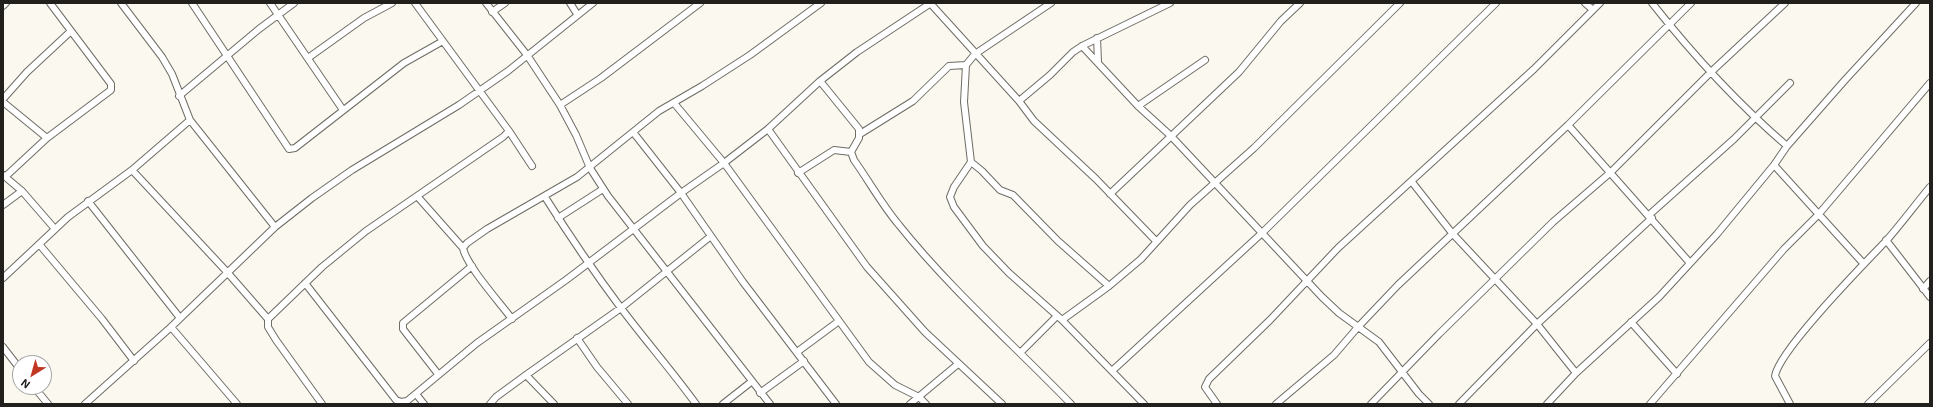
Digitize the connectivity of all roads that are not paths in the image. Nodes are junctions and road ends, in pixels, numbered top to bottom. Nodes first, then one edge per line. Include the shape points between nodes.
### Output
1 (6, 3) edge
2 (50, 3) edge
3 (121, 3) edge
4 (192, 3) edge
5 (270, 3) edge
6 (294, 3) edge
7 (392, 3) edge
8 (415, 3) edge
9 (486, 3) edge
10 (504, 3) edge
11 (570, 3) edge
12 (593, 3) edge
13 (700, 3) edge
14 (821, 3) edge
15 (930, 3) edge
16 (1051, 3) edge
17 (1170, 3) edge
18 (1300, 3) edge
19 (1400, 3) edge
20 (1496, 3) edge
21 (1585, 3) edge
22 (1600, 3) edge
23 (1652, 3) edge
24 (1691, 3) edge
25 (1786, 3) edge
26 (1916, 3) edge
27 (3, 6) edge
28 (1593, 10) junction
29 (492, 12) junction
30 (278, 14) junction
31 (577, 14) junction
32 (1670, 25) junction
33 (71, 32) junction
34 (1097, 38) junction
35 (443, 41) junction
36 (1082, 46) junction
37 (976, 54) junction
38 (527, 55) junction
39 (227, 56) junction
40 (308, 58) junction
41 (1205, 60) dead end
42 (1098, 61) junction
43 (966, 64) junction
44 (1711, 72) junction
45 (820, 81) junction
46 (1790, 83) dead end
47 (1930, 83) edge
48 (480, 91) junction
49 (180, 96) junction
50 (3, 100) edge
51 (1019, 101) junction
52 (674, 103) junction
53 (560, 105) junction
54 (1138, 106) junction
55 (343, 110) junction
56 (1754, 118) junction
57 (190, 120) junction
58 (1568, 125) junction
59 (768, 129) junction
60 (509, 131) junction
61 (633, 132) junction
62 (860, 134) junction
63 (1171, 136) junction
64 (47, 138) junction
65 (1787, 146) junction
66 (851, 152) junction
67 (971, 162) junction
68 (724, 163) junction
69 (1774, 165) junction
70 (532, 166) dead end
71 (590, 168) junction
72 (132, 170) junction
73 (798, 172) junction
74 (1611, 172) junction
75 (4, 176) edge
76 (1412, 182) junction
77 (1215, 184) junction
78 (1930, 187) edge
79 (603, 189) junction
80 (22, 191) junction
81 (681, 193) junction
82 (1110, 194) junction
83 (417, 196) junction
84 (545, 197) junction
85 (88, 201) junction
86 (3, 205) edge
87 (1818, 215) junction
88 (1650, 216) junction
89 (558, 218) junction
90 (275, 227) junction
91 (633, 228) junction
92 (55, 229) junction
93 (1262, 233) junction
94 (1452, 233) junction
95 (711, 236) junction
96 (1886, 240) junction
97 (1156, 241) junction
98 (39, 244) junction
99 (463, 248) junction
100 (589, 263) junction
101 (1690, 263) junction
102 (1863, 263) junction
103 (472, 266) junction
104 (667, 270) junction
105 (227, 272) junction
106 (3, 278) edge
107 (1495, 280) junction
108 (1308, 281) junction
109 (1930, 281) edge
110 (305, 283) junction
111 (1109, 286) junction
112 (1923, 289) junction
113 (1930, 297) edge
114 (621, 308) junction
115 (180, 318) junction
116 (1060, 318) junction
117 (268, 319) junction
118 (512, 319) junction
119 (839, 321) junction
120 (1631, 322) junction
121 (1537, 324) junction
122 (1358, 327) junction
123 (171, 328) junction
124 (578, 338) junction
125 (1930, 343) edge
126 (3, 347) edge
127 (797, 352) junction
128 (1020, 353) junction
129 (12, 359) edge
130 (134, 361) junction
131 (804, 361) junction
132 (958, 364) junction
133 (1113, 370) junction
134 (1576, 373) junction
135 (438, 374) junction
136 (1402, 374) junction
137 (1677, 374) junction
138 (526, 375) junction
139 (751, 382) junction
140 (760, 393) junction
141 (416, 394) junction
142 (41, 395) edge
143 (918, 397) junction
144 (401, 403) edge
145 (48, 404) edge
146 (85, 404) edge
147 (237, 404) edge
148 (322, 404) edge
149 (424, 404) edge
150 (490, 404) edge
151 (554, 404) edge
152 (628, 404) edge
153 (696, 404) edge
154 (723, 404) edge
155 (770, 404) edge
156 (836, 404) edge
157 (910, 404) edge
158 (926, 404) edge
159 (1002, 404) edge
160 (1072, 404) edge
161 (1144, 404) edge
162 (1217, 404) edge
163 (1276, 404) edge
164 (1371, 404) edge
165 (1429, 404) edge
166 (1459, 404) edge
167 (1547, 404) edge
168 (1650, 404) edge
169 (1790, 404) edge
170 (1868, 404) edge

1 - 27 street
2 - 33 street
3 - 49 street via 162,57
4 - 39 street
5 - 30 street
6 - 30 street
7 - 40 street via 364,18
8 - 35 street
9 - 29 street
10 - 29 street
11 - 31 street
12 - 31 street
13 - 53 street via 602,78
14 - 52 street via 750,55
15 - 37 street
15 - 45 street via 857,52
16 - 37 street
17 - 34 street
18 - 63 street via 1281,21 1240,72
19 - 77 street
20 - 93 street
21 - 28 street
22 - 28 street
23 - 32 street
24 - 32 street
25 - 44 street
26 - 65 street
28 - 76 street via 1534,69
29 - 38 street
30 - 39 street
30 - 40 street
31 - 38 street
32 - 44 street via 1686,47
32 - 58 street
33 - 50 street via 27,72
33 - 64 street via 111,84 111,90
34 - 36 street
34 - 42 street
35 - 48 street
35 - 55 street via 404,63
36 - 42 street
36 - 51 street via 1072,52
37 - 43 street
37 - 51 street
38 - 48 street
38 - 53 street
39 - 49 street
39 - 55 street via 289,148 295,148
40 - 55 street
41 - 54 street
42 - 54 street
43 - 62 street via 949,66 913,101
43 - 67 street via 964,102
44 - 56 street
44 - 74 street
45 - 59 street
45 - 62 street via 854,122
46 - 56 street
47 - 87 street
48 - 60 street
48 - 90 street via 352,170
49 - 57 street
50 - 64 street
51 - 82 street via 1034,121
52 - 61 street via 659,111
52 - 68 street
53 - 71 street
54 - 63 street
56 - 65 street
56 - 88 street
57 - 72 street
57 - 90 street
58 - 74 street
58 - 94 street
59 - 68 street
59 - 73 street
60 - 70 street
60 - 83 street
61 - 71 street
61 - 81 street
62 - 66 street
63 - 77 street
63 - 82 street
64 - 75 street
65 - 69 street
66 - 73 street via 834,150
66 - 128 street via 897,224 928,260
67 - 111 street via 1000,190 1013,195 1058,242
67 - 116 street via 950,197 954,207 998,262
68 - 81 street
68 - 119 street
69 - 87 street
69 - 101 street
71 - 79 street
71 - 84 street
72 - 85 street
72 - 105 street
73 - 132 street via 867,267 925,332
74 - 88 street
74 - 107 street via 1553,222
75 - 80 street
76 - 94 street
76 - 108 street via 1338,248
77 - 93 street
77 - 97 street via 1190,205
78 - 96 street
79 - 89 street
79 - 91 street
80 - 86 street
80 - 92 street
81 - 91 street
81 - 95 street
82 - 97 street
83 - 99 street
83 - 110 street via 366,231
84 - 89 street
84 - 99 street via 487,229
85 - 92 street
85 - 115 street
87 - 102 street
87 - 137 street via 1784,248
88 - 101 street
88 - 121 street
89 - 100 street
90 - 105 street
91 - 100 street
91 - 104 street
92 - 98 street
93 - 108 street
93 - 133 street
94 - 107 street
94 - 122 street
95 - 104 street
95 - 127 street
96 - 102 street
96 - 112 street
97 - 111 street via 1141,259
98 - 106 street
98 - 130 street via 102,318
99 - 103 street
100 - 114 street
100 - 118 street
101 - 120 street via 1659,297
102 - 169 street via 1791,346 1776,371 1777,381
103 - 118 street
103 - 135 street via 403,323 402,329
104 - 114 street
104 - 139 street
105 - 115 street
105 - 117 street
107 - 121 street
107 - 136 street
108 - 122 street
108 - 162 street via 1205,384
109 - 112 street
110 - 117 street
110 - 144 street via 396,400
111 - 116 street
112 - 113 street
114 - 124 street
114 - 153 street
115 - 123 street
116 - 128 street
116 - 133 street
117 - 148 street via 268,327 276,340
118 - 135 street
119 - 127 street
119 - 143 street via 884,376
120 - 134 street
120 - 137 street
121 - 134 street
121 - 166 street
122 - 136 street via 1379,342
122 - 163 street via 1334,355
123 - 130 street
123 - 147 street
124 - 138 street
124 - 152 street via 597,367
125 - 170 street
126 - 129 street
127 - 131 street
128 - 160 street
130 - 146 street
131 - 140 street
131 - 156 street
132 - 143 street
132 - 159 street
133 - 161 street
134 - 167 street
135 - 141 street
136 - 164 street
136 - 165 street
137 - 168 street
138 - 150 street
138 - 151 street
139 - 140 street
139 - 154 street
140 - 155 street
141 - 144 street
141 - 149 street
142 - 145 street
143 - 157 street
143 - 158 street

